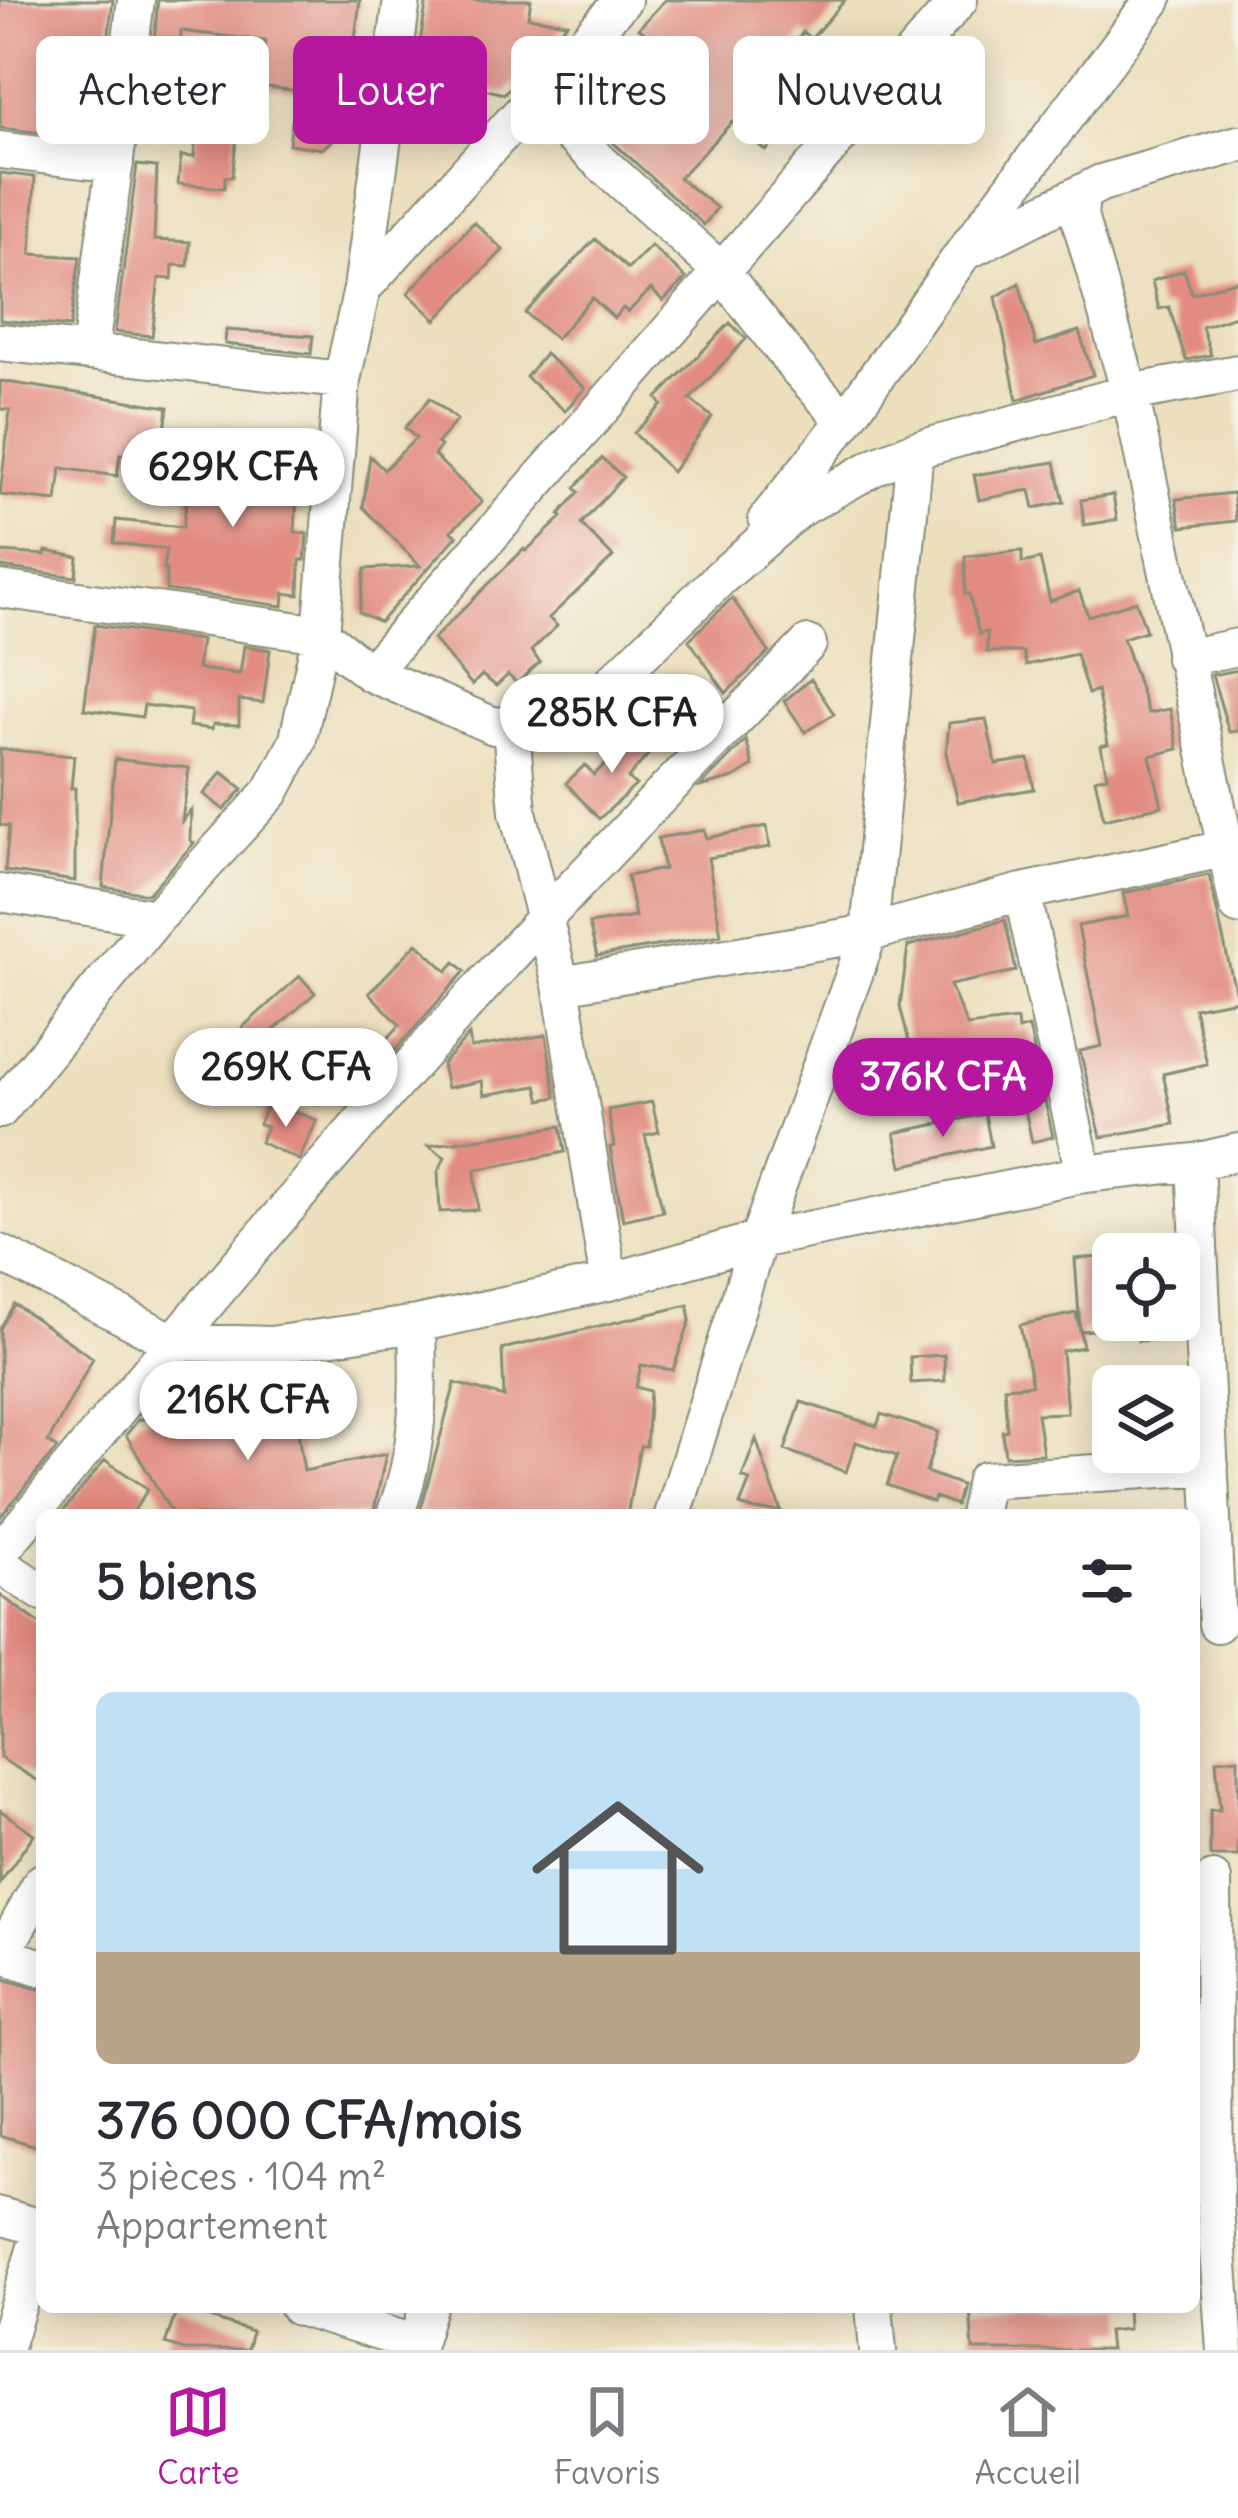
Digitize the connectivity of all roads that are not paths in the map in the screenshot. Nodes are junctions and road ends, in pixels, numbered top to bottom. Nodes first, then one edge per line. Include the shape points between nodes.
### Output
1 (136, 0) edge
2 (402, 0) edge
3 (623, 0) edge
4 (1153, 0) edge
5 (956, 1) edge
6 (590, 36) edge
7 (511, 123) edge
8 (581, 144) edge
9 (1238, 144) edge
10 (0, 150) edge
11 (115, 164) junction
12 (1081, 196) junction
13 (964, 252) junction
14 (721, 271) junction
15 (362, 289) junction
16 (0, 343) edge
17 (90, 350) junction
18 (1238, 373) edge
19 (342, 380) junction
20 (1130, 393) junction
21 (845, 421) junction
22 (915, 450) junction
23 (720, 578) junction
24 (0, 589) edge
25 (321, 634) junction
26 (808, 644) dead end
27 (1238, 647) edge
28 (1184, 658) junction
29 (370, 673) junction
30 (512, 727) junction
31 (1232, 847) edge
32 (1022, 892) junction
33 (0, 893) edge
34 (1238, 906) edge
35 (156, 918) junction
36 (544, 918) junction
37 (868, 933) junction
38 (561, 985) junction
39 (0, 1110) edge
40 (1238, 1152) edge
41 (1195, 1162) junction
42 (1084, 1174) junction
43 (758, 1240) junction
44 (0, 1253) edge
45 (609, 1282) junction
46 (417, 1324) junction
47 (173, 1342) junction
48 (1210, 1466) junction
49 (397, 1509) edge
50 (675, 1509) edge
51 (979, 1509) edge
52 (0, 1552) edge
53 (0, 1565) edge
54 (36, 1588) edge
55 (1216, 1624) edge
56 (1215, 1879) edge
57 (36, 1896) edge
58 (1, 1954) edge
59 (36, 1966) edge
60 (1216, 2208) edge
61 (0, 2216) edge
62 (36, 2226) edge
63 (36, 2247) edge
64 (316, 2313) edge
65 (426, 2313) edge
66 (875, 2313) edge
67 (416, 2347) edge
68 (4, 2350) edge
69 (878, 2350) edge
70 (1225, 2350) edge

1 - 11 street
2 - 15 street
3 - 6 street
4 - 13 street
5 - 14 street
7 - 15 street
8 - 14 street
9 - 12 street via 1101,183
10 - 11 street
11 - 17 street
12 - 13 street
12 - 20 street via 1079,216
13 - 21 street
14 - 21 street
14 - 29 street
15 - 19 street
16 - 17 street
17 - 19 street
18 - 20 street
19 - 25 street
20 - 22 street
20 - 28 street
21 - 23 street
22 - 23 street via 799,509
22 - 37 street
23 - 30 street via 593,701
24 - 25 street
25 - 29 street
25 - 35 street via 297,743 271,792
26 - 36 street
27 - 28 street
28 - 31 street
29 - 30 street
30 - 36 street via 518,812
31 - 32 street
31 - 34 street
32 - 37 street
32 - 42 street
33 - 35 street
35 - 39 street
36 - 38 street
36 - 47 street
37 - 38 street
37 - 43 street
38 - 45 street
40 - 41 street
41 - 42 street
41 - 48 street
42 - 43 street
43 - 45 street
43 - 50 street
44 - 47 street
45 - 46 street
46 - 47 street via 271,1345
46 - 49 street via 419,1420
47 - 52 street
48 - 51 street via 985,1480
48 - 55 street
53 - 54 street
56 - 60 street
57 - 58 street
58 - 59 street
60 - 70 street
61 - 62 street
63 - 68 street
64 - 67 street
65 - 67 street
66 - 69 street

